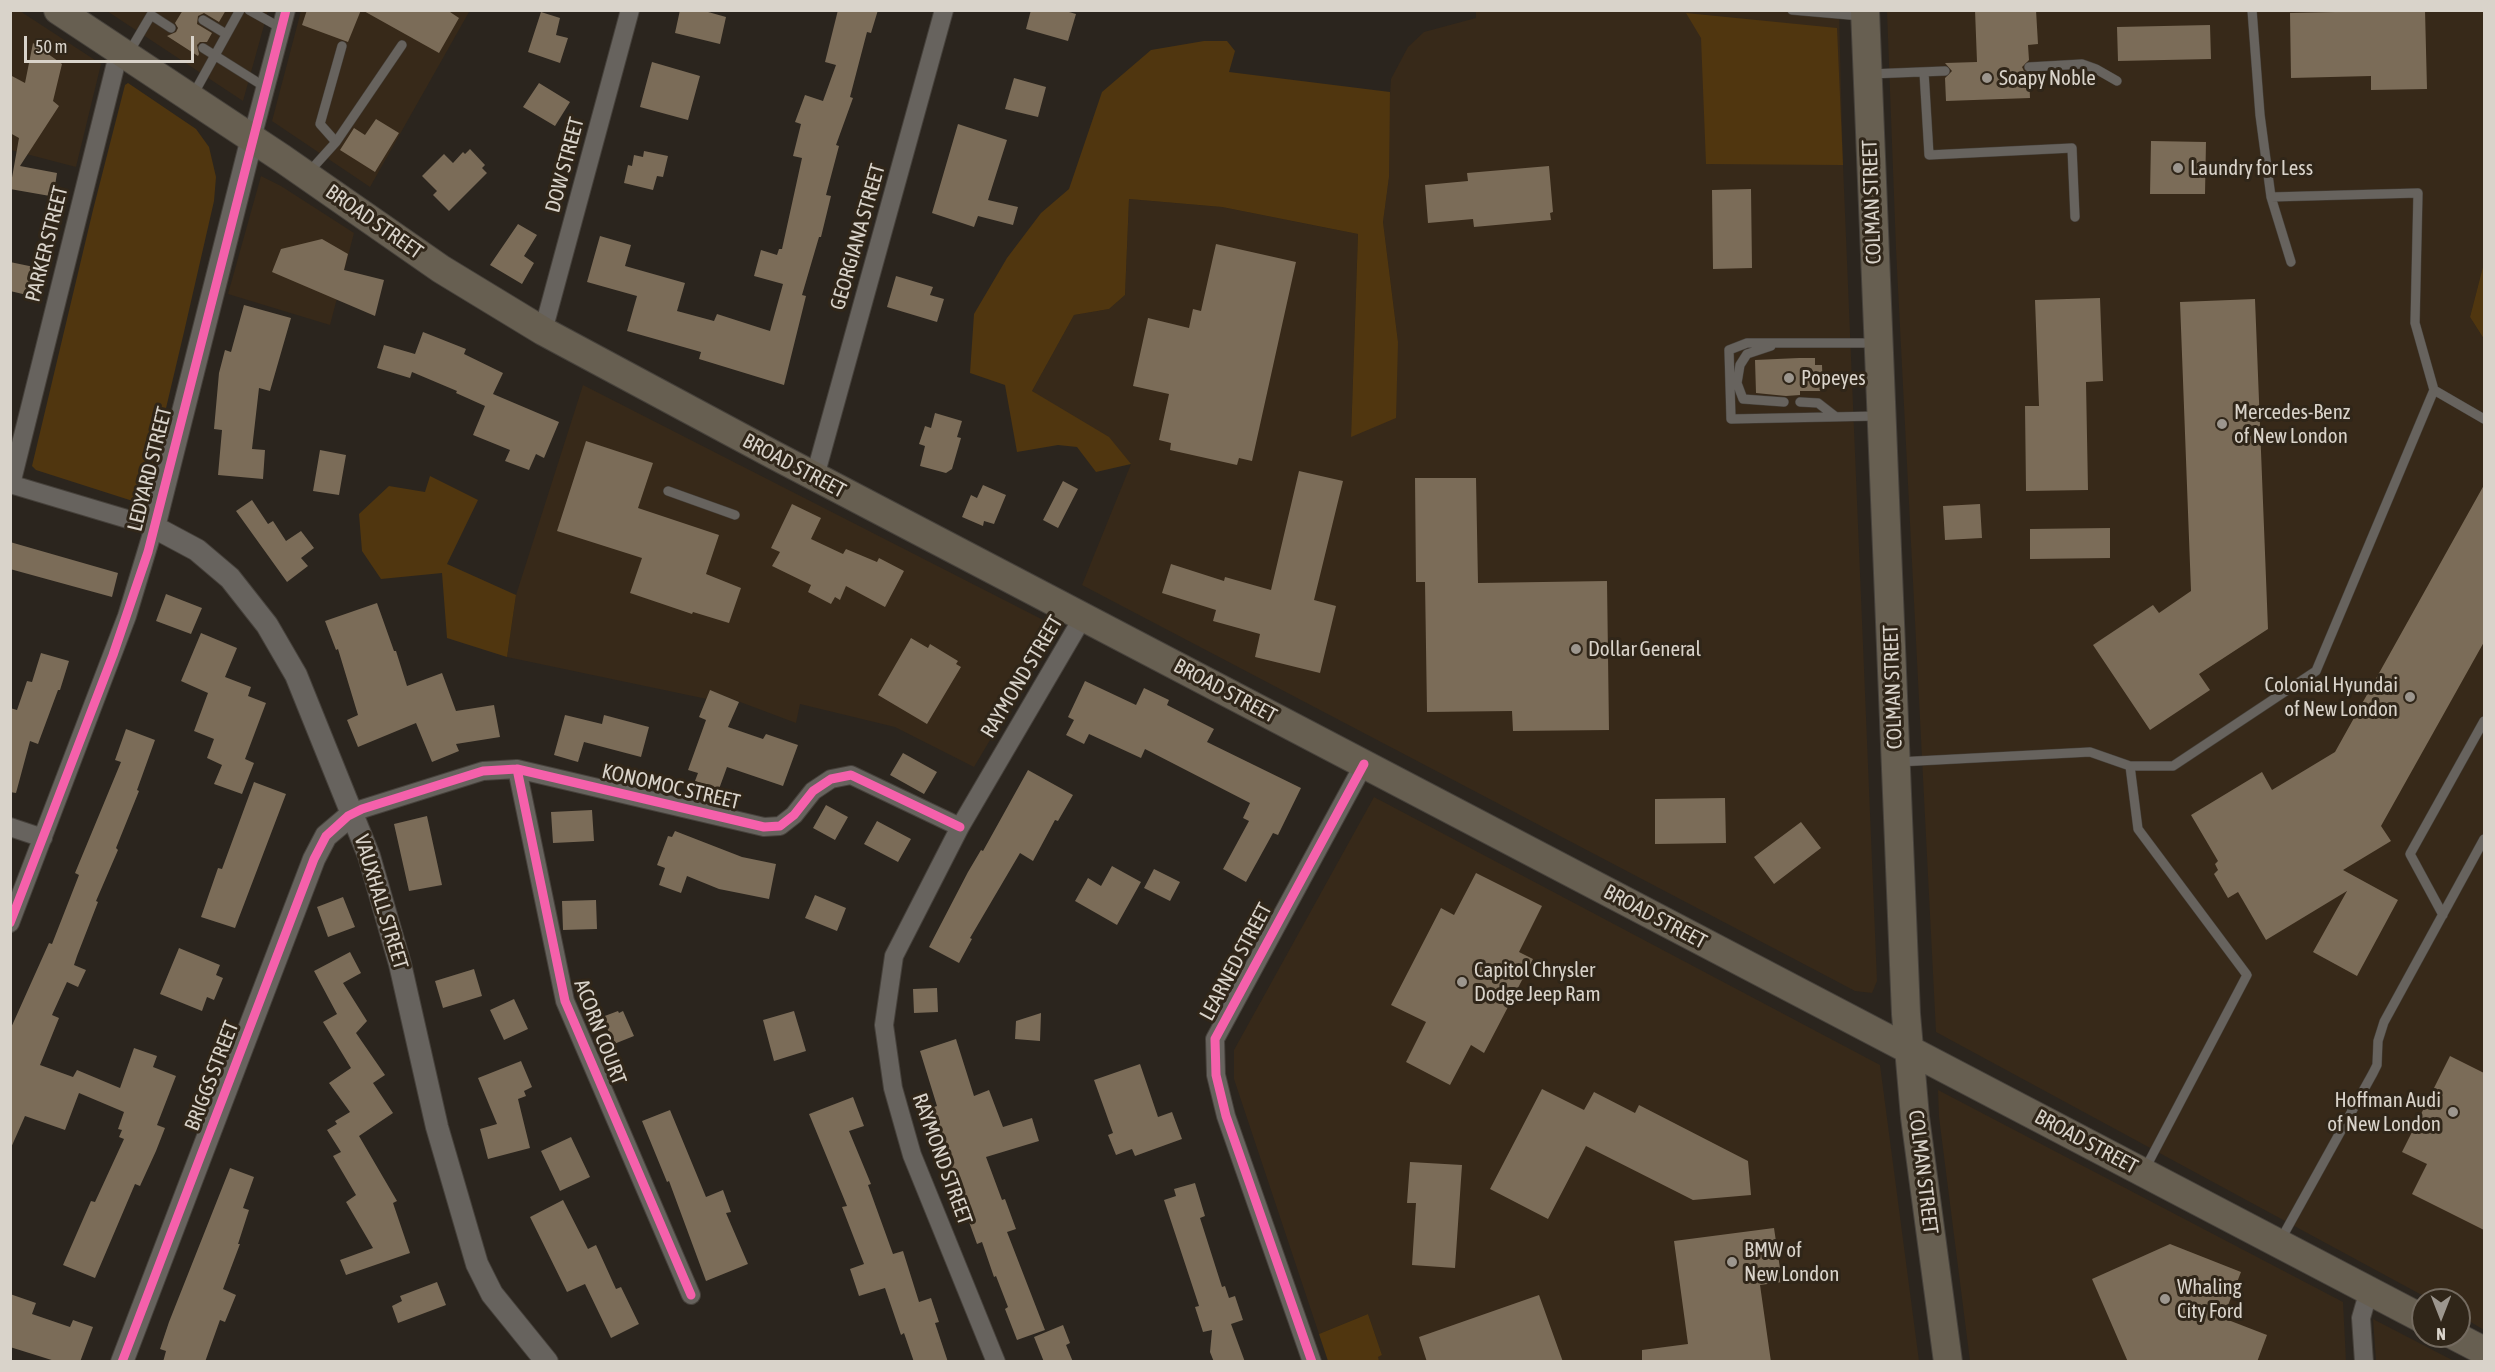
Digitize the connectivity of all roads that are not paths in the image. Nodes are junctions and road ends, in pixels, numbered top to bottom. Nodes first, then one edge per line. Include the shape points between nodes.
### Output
1 (58, 10) edge
2 (240, 10) edge
3 (630, 10) edge
4 (944, 10) edge
5 (1792, 10) edge
6 (2252, 10) edge
7 (253, 11) edge
8 (152, 13) edge
9 (1865, 14) edge
10 (284, 19) edge
11 (203, 20) dead end
12 (171, 28) dead end
13 (226, 34) junction
14 (402, 45) dead end
15 (342, 46) dead end
16 (203, 48) dead end
17 (122, 53) junction
18 (214, 56) junction
19 (2029, 67) dead end
20 (1945, 71) dead end
21 (1924, 72) junction
22 (1867, 75) junction
23 (2117, 81) dead end
24 (265, 87) junction
25 (191, 98) junction
26 (252, 138) junction
27 (336, 142) junction
28 (306, 175) junction
29 (2271, 197) junction
30 (2075, 217) dead end
31 (2291, 262) dead end
32 (543, 331) junction
33 (1782, 343) junction
34 (1878, 343) junction
35 (2434, 390) junction
36 (1784, 402) dead end
37 (1800, 402) dead end
38 (1881, 416) junction
39 (1836, 417) junction
40 (2484, 419) edge
41 (815, 476) junction
42 (11, 484) edge
43 (669, 491) dead end
44 (735, 515) dead end
45 (154, 527) junction
46 (1083, 617) junction
47 (2484, 721) edge
48 (1896, 762) junction
49 (1364, 764) junction
50 (2130, 766) junction
51 (517, 769) junction
52 (352, 814) junction
53 (960, 826) junction
54 (10, 827) edge
55 (43, 838) junction
56 (2484, 839) edge
57 (2443, 915) junction
58 (10, 923) edge
59 (1909, 1050) junction
60 (2143, 1172) junction
61 (2279, 1244) junction
62 (2368, 1290) junction
63 (691, 1294) dead end
64 (2411, 1313) edge
65 (122, 1362) edge
66 (547, 1362) edge
67 (996, 1362) edge
68 (1311, 1362) edge
69 (1948, 1362) edge
70 (2364, 1362) edge

1 - 17 main road, BROAD STREET
2 - 13 lane
3 - 32 street, DOW STREET
4 - 41 street, GEORGIANA STREET
5 - 9 lane
6 - 29 lane
7 - 10 lane
8 - 12 lane
8 - 17 lane
9 - 22 main road, COLMAN STREET
10 - 24 street, LEDYARD STREET
11 - 13 lane
13 - 18 lane
14 - 27 lane
15 - 27 lane via 320,124
16 - 18 lane
17 - 25 main road, BROAD STREET
17 - 42 street, PARKER STREET
18 - 24 lane
18 - 25 lane
19 - 23 lane via 2082,64
20 - 21 lane
21 - 22 lane
21 - 30 lane via 1929,155 2072,148
22 - 34 main road, COLMAN STREET
24 - 26 street, LEDYARD STREET
25 - 26 main road, BROAD STREET
26 - 28 main road, BROAD STREET
26 - 45 street, LEDYARD STREET
27 - 28 lane
28 - 32 main road, BROAD STREET via 441,268
29 - 31 lane
29 - 35 lane via 2418,193 2415,323
32 - 41 main road, BROAD STREET
33 - 34 lane
33 - 36 lane via 1746,354 1737,383 1743,399
33 - 39 lane via 1746,343 1730,350 1731,419
34 - 38 main road, COLMAN STREET
35 - 40 lane
35 - 50 lane via 2316,671 2174,766
37 - 39 lane via 1818,403
38 - 39 lane
38 - 48 main road, COLMAN STREET
41 - 46 main road, BROAD STREET
42 - 45 street, VAUXHALL STREET
43 - 44 lane
45 - 52 street, VAUXHALL STREET via 182,540 215,564 267,625 308,700
45 - 55 street, LEDYARD STREET via 127,616
46 - 49 main road, BROAD STREET
46 - 53 street, RAYMOND STREET
47 - 57 lane via 2410,854
48 - 50 lane via 2090,752
48 - 59 main road, COLMAN STREET
49 - 59 main road, BROAD STREET
49 - 68 street, LEARNED STREET via 1215,1039 1216,1075 1226,1116
50 - 60 lane via 2138,829 2247,975
51 - 52 street, KONOMOC STREET via 483,771
51 - 53 street, KONOMOC STREET via 764,827 780,826 831,778 851,775
51 - 63 street, ACORN COURT via 565,1001
52 - 65 street, BRIGGS STREET via 326,836 314,859
52 - 66 street, VAUXHALL STREET via 369,856 400,964 437,1127 477,1264 492,1294
53 - 67 street, RAYMOND STREET via 894,956 884,1025 893,1088 912,1155
54 - 55 street
55 - 58 street, LEDYARD STREET
56 - 57 lane
57 - 61 lane via 2384,1022 2377,1065
59 - 60 main road, BROAD STREET
59 - 69 main road, COLMAN STREET
60 - 61 main road, BROAD STREET
61 - 62 main road, BROAD STREET
62 - 64 main road, BROAD STREET
62 - 70 street via 2361,1318

